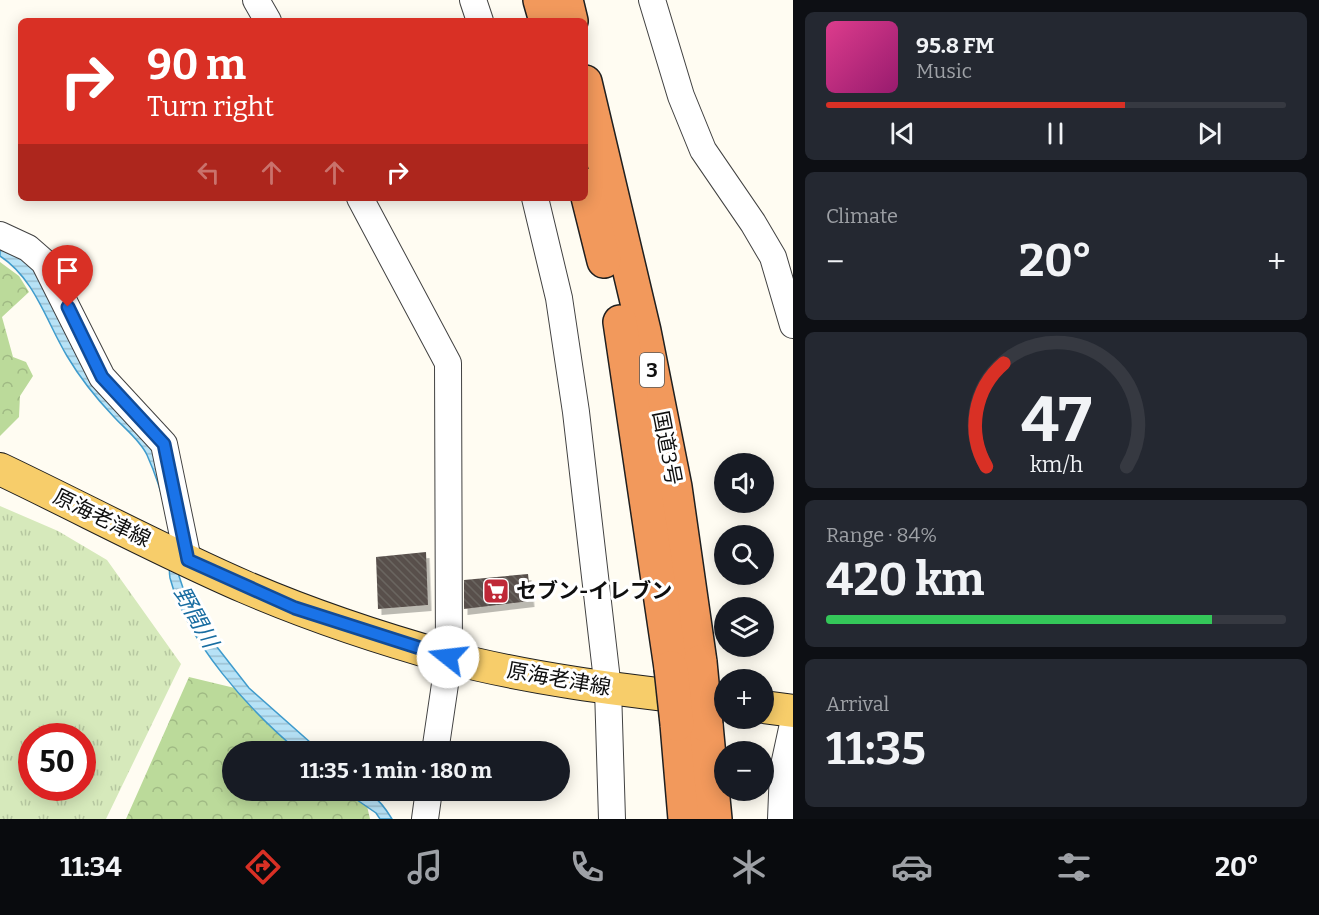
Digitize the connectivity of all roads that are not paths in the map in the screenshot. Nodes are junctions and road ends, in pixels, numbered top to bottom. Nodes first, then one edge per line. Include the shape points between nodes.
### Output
1 (256, 0) edge
2 (473, 0) edge
3 (540, 0) edge
4 (566, 0) edge
5 (652, 0) edge
6 (266, 18) edge
7 (479, 18) edge
8 (545, 18) edge
9 (570, 18) edge
10 (588, 95) edge
11 (588, 197) edge
12 (362, 201) edge
13 (536, 201) edge
14 (0, 235) edge
15 (788, 278) edge
16 (792, 325) edge
17 (0, 469) edge
18 (188, 560) junction
19 (448, 657) junction
20 (685, 665) junction
21 (608, 689) junction
22 (774, 708) edge
23 (792, 711) edge
24 (702, 717) edge
25 (792, 724) edge
26 (437, 741) edge
27 (428, 801) edge
28 (426, 819) edge
29 (612, 819) edge
30 (685, 819) edge
31 (715, 819) edge
32 (782, 819) edge

1 - 6 street
2 - 7 street
3 - 8 highway
4 - 9 highway
5 - 15 street via 681,96 703,150
10 - 20 highway, 国道3号 / 3 via 644,332 675,487
11 - 20 highway, 国道3号 / 3 via 622,334
12 - 19 street via 448,363
13 - 21 street via 559,298 576,412
14 - 18 street via 28,248 44,262 102,377 164,444
15 - 16 street
17 - 18 main road, 原海老津線
18 - 19 main road, 原海老津線 via 295,608
19 - 21 main road, 原海老津線
19 - 26 street
20 - 24 highway, 国道3号 / 3, bridge
21 - 24 main road, 原海老津線
21 - 29 street
22 - 23 main road
24 - 30 highway, 国道3号 / 3
24 - 31 highway, 国道3号 / 3
25 - 32 street via 783,770
27 - 28 street

